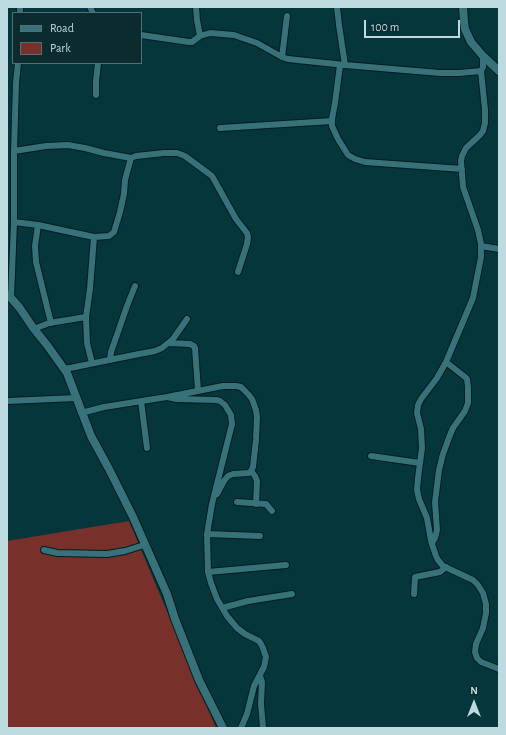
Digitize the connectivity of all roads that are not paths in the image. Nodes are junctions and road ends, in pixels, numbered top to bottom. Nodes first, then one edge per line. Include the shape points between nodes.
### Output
1 (196, 7) edge
2 (337, 7) edge
3 (463, 7) edge
4 (287, 16) dead end
5 (142, 35) edge
6 (200, 36) junction
7 (483, 56) junction
8 (282, 57) junction
9 (18, 64) edge
10 (98, 64) edge
11 (342, 65) junction
12 (480, 71) junction
13 (499, 71) edge
14 (96, 95) dead end
15 (332, 121) junction
16 (220, 128) dead end
17 (7, 140) edge
18 (15, 140) junction
19 (14, 151) junction
20 (131, 158) junction
21 (462, 169) junction
22 (14, 222) junction
23 (38, 225) junction
24 (94, 237) junction
25 (481, 246) junction
26 (499, 250) edge
27 (238, 272) dead end
28 (135, 286) dead end
29 (9, 297) edge
30 (86, 317) junction
31 (187, 319) dead end
32 (51, 323) junction
33 (34, 329) junction
34 (169, 343) junction
35 (110, 359) junction
36 (446, 362) junction
37 (92, 363) junction
38 (64, 369) junction
39 (198, 390) junction
40 (167, 397) junction
41 (76, 398) junction
42 (7, 400) edge
43 (141, 401) junction
44 (81, 413) junction
45 (147, 448) dead end
46 (371, 456) dead end
47 (420, 463) junction
48 (251, 471) junction
49 (237, 502) dead end
50 (212, 504) junction
51 (256, 504) junction
52 (272, 511) dead end
53 (207, 534) junction
54 (260, 536) dead end
55 (432, 543) junction
56 (144, 545) junction
57 (44, 550) dead end
58 (286, 565) dead end
59 (446, 567) junction
60 (208, 572) junction
61 (292, 594) dead end
62 (414, 594) dead end
63 (222, 608) junction
64 (499, 669) edge
65 (260, 676) junction
66 (223, 728) edge
67 (241, 728) edge
68 (263, 728) edge

1 - 6 street
2 - 11 street
3 - 7 street via 468,37
4 - 8 street
5 - 6 street via 189,42
6 - 8 street via 214,33 234,35 257,43
7 - 12 street via 483,67
7 - 13 street
8 - 11 street
9 - 18 street
10 - 14 street
11 - 12 street via 440,73
11 - 15 street
12 - 21 street via 485,123 480,135 466,148 462,156
15 - 16 street
15 - 21 street via 332,128 346,153 355,159 365,162
17 - 18 street
18 - 19 street
19 - 20 street via 68,145
19 - 22 street
20 - 24 street via 114,232 109,236
20 - 27 street via 177,152 212,176 236,219 247,233 247,244
21 - 25 street via 463,187
22 - 23 street
22 - 29 street
23 - 24 street
23 - 32 street via 36,262
24 - 30 street
25 - 26 street
25 - 36 street via 473,298
28 - 35 street
29 - 33 street
30 - 32 street
30 - 37 street via 87,343
31 - 34 street
32 - 33 street
33 - 38 street
34 - 35 street via 155,351
34 - 39 street via 194,346
35 - 37 street
36 - 47 street via 418,405 422,441
36 - 55 street via 467,379 468,403 453,428 443,454 435,502 437,530
37 - 38 street
38 - 41 street
39 - 40 street
39 - 48 street via 236,386 241,387 252,399 257,417 255,458
40 - 43 street
40 - 50 street via 220,401 231,415 232,424
41 - 42 street
41 - 44 street
43 - 44 street
43 - 45 street
44 - 56 street via 133,517
46 - 47 street
47 - 55 street via 418,495 427,518
48 - 50 street via 228,476
48 - 51 street via 257,481
49 - 51 street
50 - 53 street
51 - 52 street via 266,504
53 - 54 street
53 - 60 street
55 - 59 street via 440,563
56 - 57 street via 107,554 57,553
56 - 66 street via 167,594 199,680
58 - 60 street
59 - 62 street via 440,572 415,577
59 - 64 street via 473,580 481,589 486,613 475,652 481,662
60 - 63 street
61 - 63 street
63 - 65 street via 226,616 241,631 259,641 263,648 266,660
65 - 67 street via 254,686
65 - 68 street

